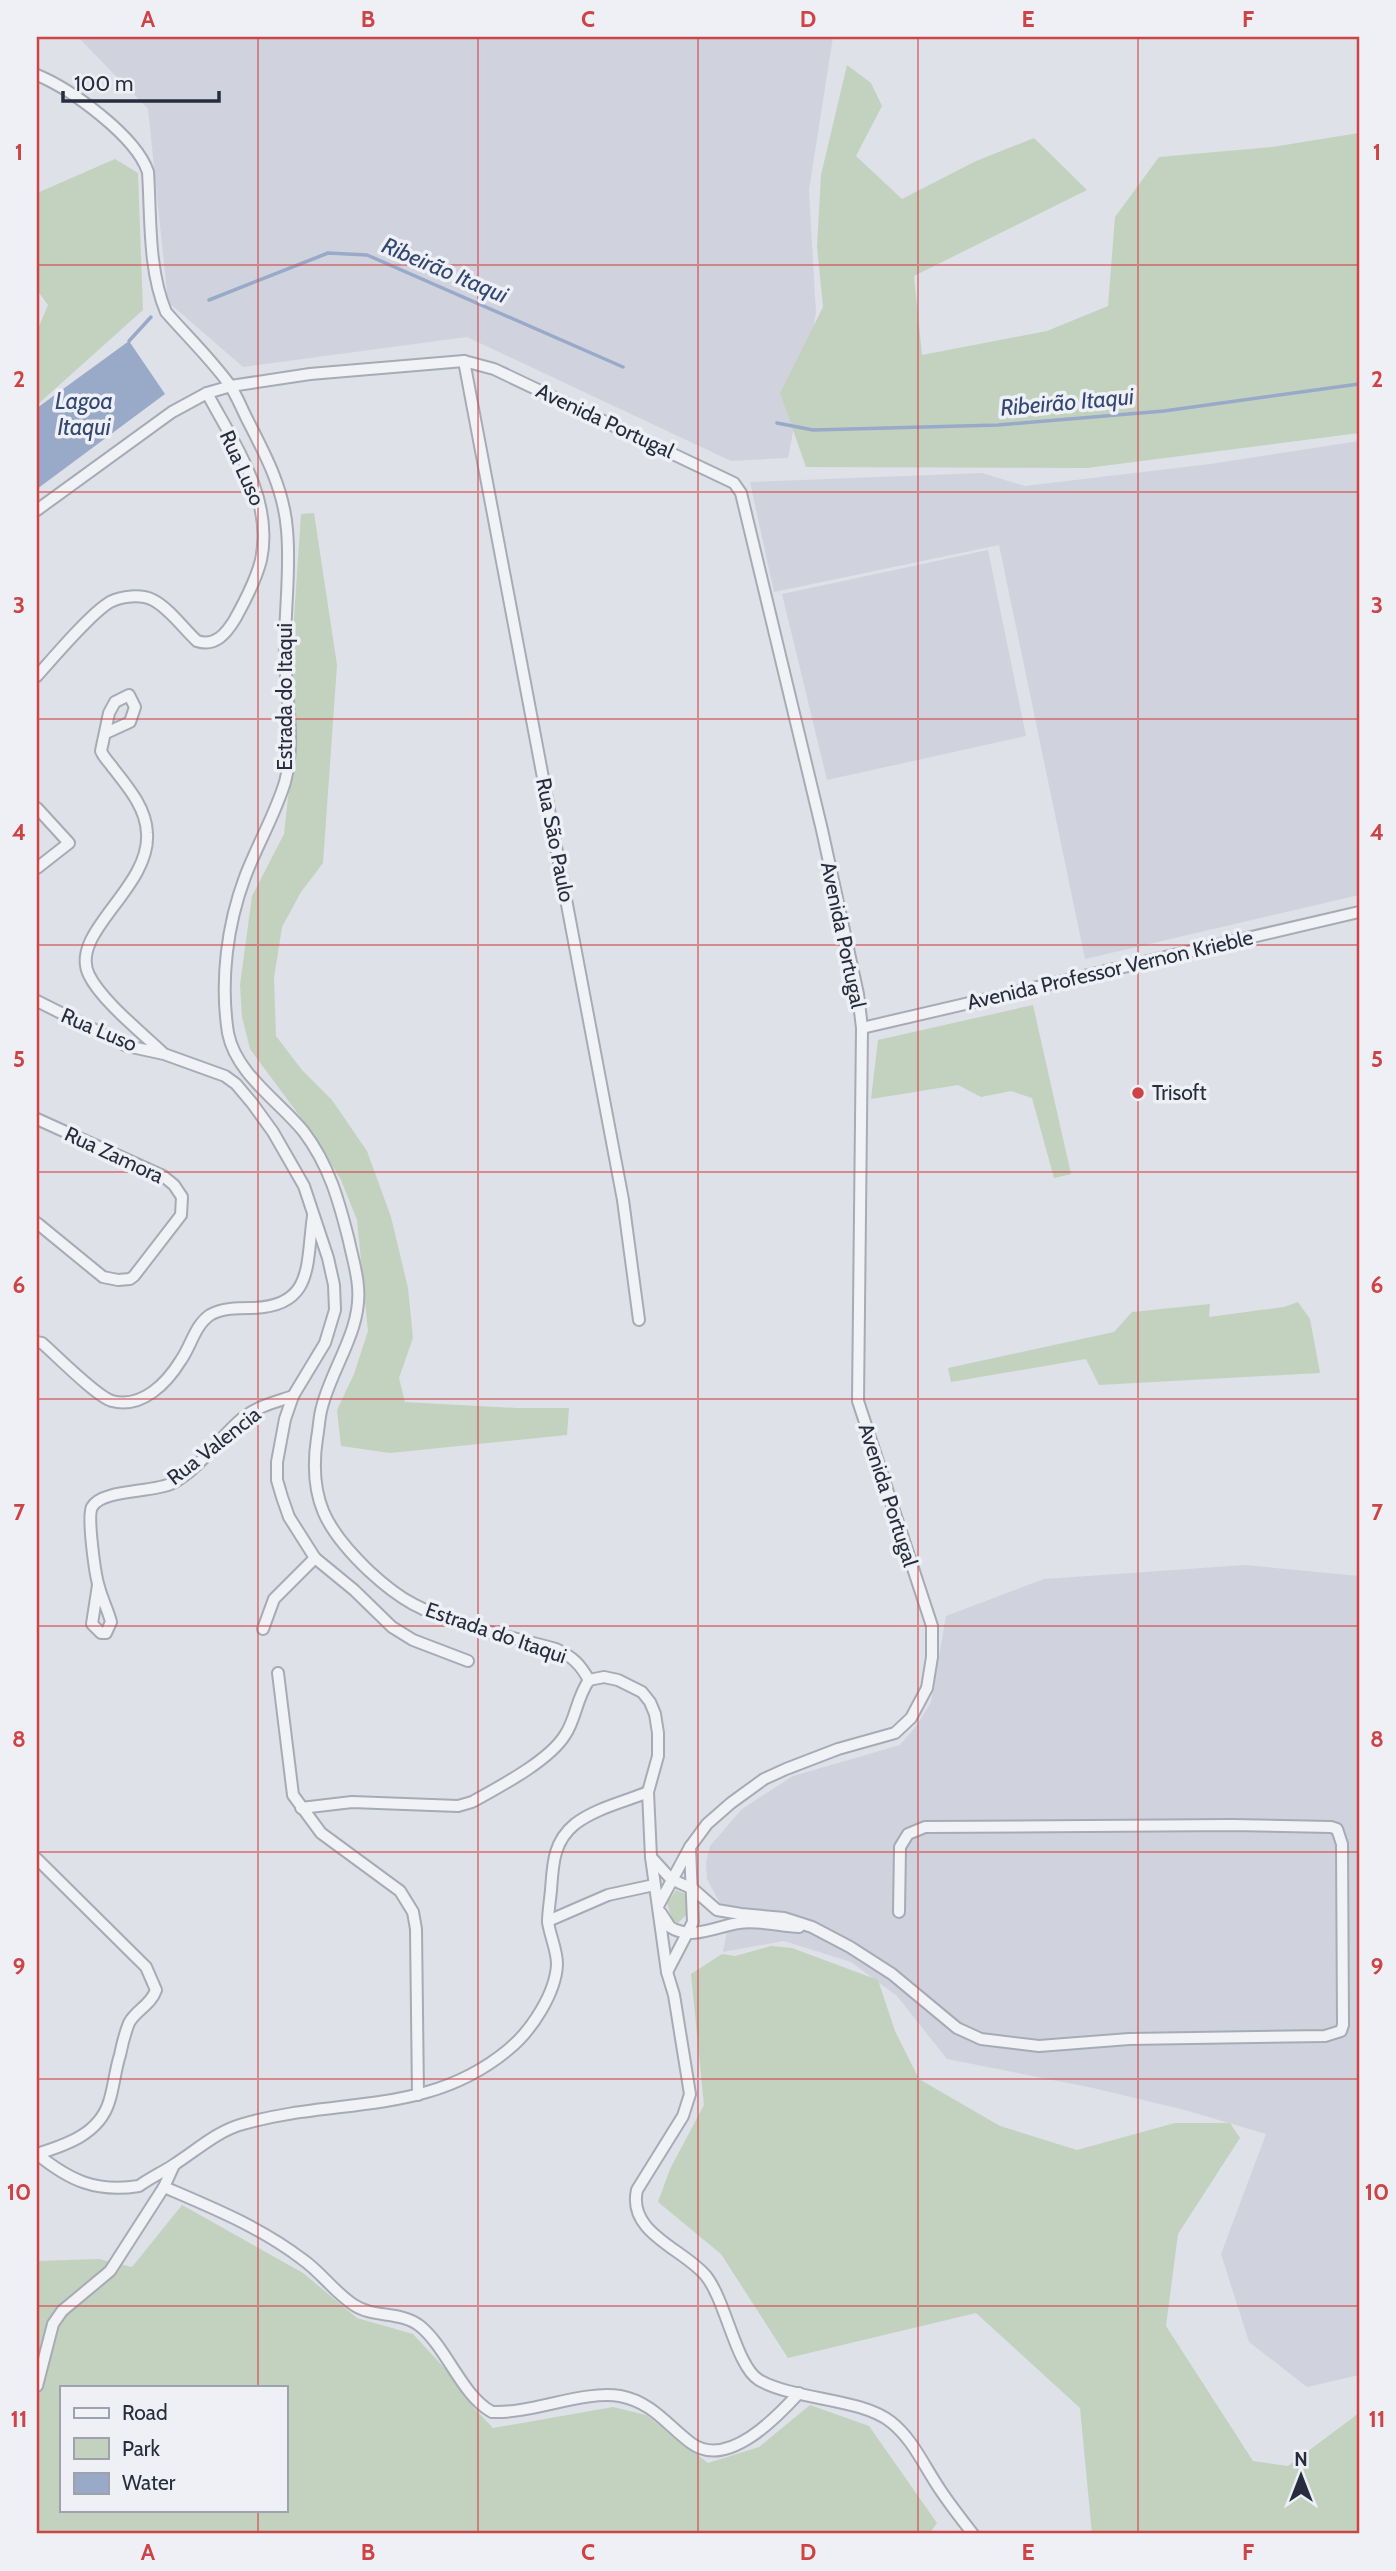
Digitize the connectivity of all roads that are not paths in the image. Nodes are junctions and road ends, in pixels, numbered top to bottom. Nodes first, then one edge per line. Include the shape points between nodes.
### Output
1 (37, 75) edge
2 (464, 361) junction
3 (230, 386) junction
4 (207, 393) junction
5 (37, 510) edge
6 (37, 676) edge
7 (106, 733) dead end
8 (37, 808) edge
9 (37, 868) edge
10 (1359, 912) edge
11 (37, 1001) edge
12 (862, 1028) junction
13 (164, 1054) junction
14 (37, 1119) edge
15 (313, 1214) junction
16 (37, 1223) edge
17 (639, 1320) dead end
18 (38, 1341) edge
19 (293, 1396) junction
20 (315, 1558) junction
21 (98, 1585) dead end
22 (263, 1629) dead end
23 (468, 1661) dead end
24 (278, 1673) dead end
25 (589, 1680) junction
26 (648, 1792) junction
27 (301, 1808) junction
28 (690, 1847) junction
29 (651, 1857) junction
30 (37, 1859) edge
31 (671, 1879) junction
32 (654, 1885) junction
33 (693, 1889) junction
34 (658, 1906) junction
35 (899, 1912) dead end
36 (548, 1921) junction
37 (813, 1927) junction
38 (688, 1933) junction
39 (667, 1972) junction
40 (418, 2095) junction
41 (37, 2154) edge
42 (174, 2165) junction
43 (164, 2187) junction
44 (37, 2386) edge
45 (799, 2393) junction
46 (973, 2534) edge

1 - 3 street, Estrada do Itaqui via 92,107 145,164 162,303
2 - 3 street, Avenida Portugal
2 - 12 street, Avenida Portugal via 507,374 739,489 822,830
2 - 17 street, Rua São Paulo via 623,1200
3 - 4 street, Avenida Portugal
3 - 25 street, Estrada do Itaqui via 278,484 286,514 289,732 286,776 233,914 225,966 228,1031 240,1062 303,1131 325,1163 339,1199 359,1290 348,1344 322,1406 315,1488 325,1518 346,1549 389,1589 443,1618 556,1649 573,1657
4 - 5 street, Avenida Portugal via 172,412
4 - 6 street, Rua Luso via 246,467 262,512 261,559 234,620 219,639 205,644 154,601 127,597 110,602
7 - 13 street via 101,751 141,809 147,846 134,880 89,942 85,960 102,993
8 - 9 street via 68,844
10 - 12 street, Avenida Professor Vernon Krieble
11 - 13 street, Rua Luso via 127,1046
12 - 28 street, Avenida Portugal via 858,1401 932,1626 927,1688 903,1728 764,1779 719,1813
13 - 15 street, Rua Luso via 236,1084 289,1157
14 - 16 street, Rua Zamora via 163,1176 179,1191 183,1203 181,1215 134,1276 125,1280 103,1277
15 - 18 street via 305,1273 294,1296 272,1308 220,1310 208,1316 168,1378 148,1396 112,1401
15 - 19 street, Rua Luso via 334,1285 335,1310 325,1343
19 - 20 street, Rua Luso via 279,1441 277,1480 289,1517
19 - 21 street, Rua Valencia via 243,1418 175,1482 108,1496 96,1503 90,1512
20 - 22 street via 274,1599
20 - 23 street, Rua Luso via 392,1627
24 - 27 street via 292,1790
25 - 26 street, Estrada do Itaqui via 618,1680 642,1692 650,1702 658,1756
25 - 27 street via 565,1735 552,1752 472,1802 458,1806 352,1802
26 - 29 street, Estrada do Itaqui
26 - 36 street via 590,1815 559,1840
27 - 40 street via 321,1833 393,1884 413,1912
28 - 31 street, Avenida Portugal
28 - 33 street
29 - 31 street
29 - 32 street, Estrada do Itaqui
30 - 41 street via 146,1967 156,1990 130,2023 102,2117 77,2139
31 - 33 street
31 - 34 street, Avenida Portugal
32 - 34 street, Estrada do Itaqui
32 - 36 street via 608,1895
33 - 37 street via 717,1910 784,1918
33 - 38 street via 693,1922
34 - 38 street via 670,1927
34 - 39 street, Estrada do Itaqui
35 - 37 street via 900,1847 908,1834 925,1827 1331,1827 1337,1829 1342,1844 1343,2025 1340,2031 1325,2036 1129,2039 1039,2046 981,2039 957,2028 892,1974
36 - 40 street via 557,1964 537,2019 488,2065
37 - 38 street via 738,1923
38 - 39 street
39 - 45 street, Estrada do Itaqui via 690,2094 683,2116 637,2190 636,2207 649,2230 708,2278 750,2372
40 - 42 street via 240,2124
41 - 42 street via 58,2171 92,2186 139,2186
42 - 43 street
43 - 44 street via 110,2271 61,2311 53,2324
43 - 45 street via 264,2232 356,2307 417,2324 492,2412 620,2396 655,2410 690,2443 712,2450 755,2435
45 - 46 street, Estrada do Itaqui via 890,2421

